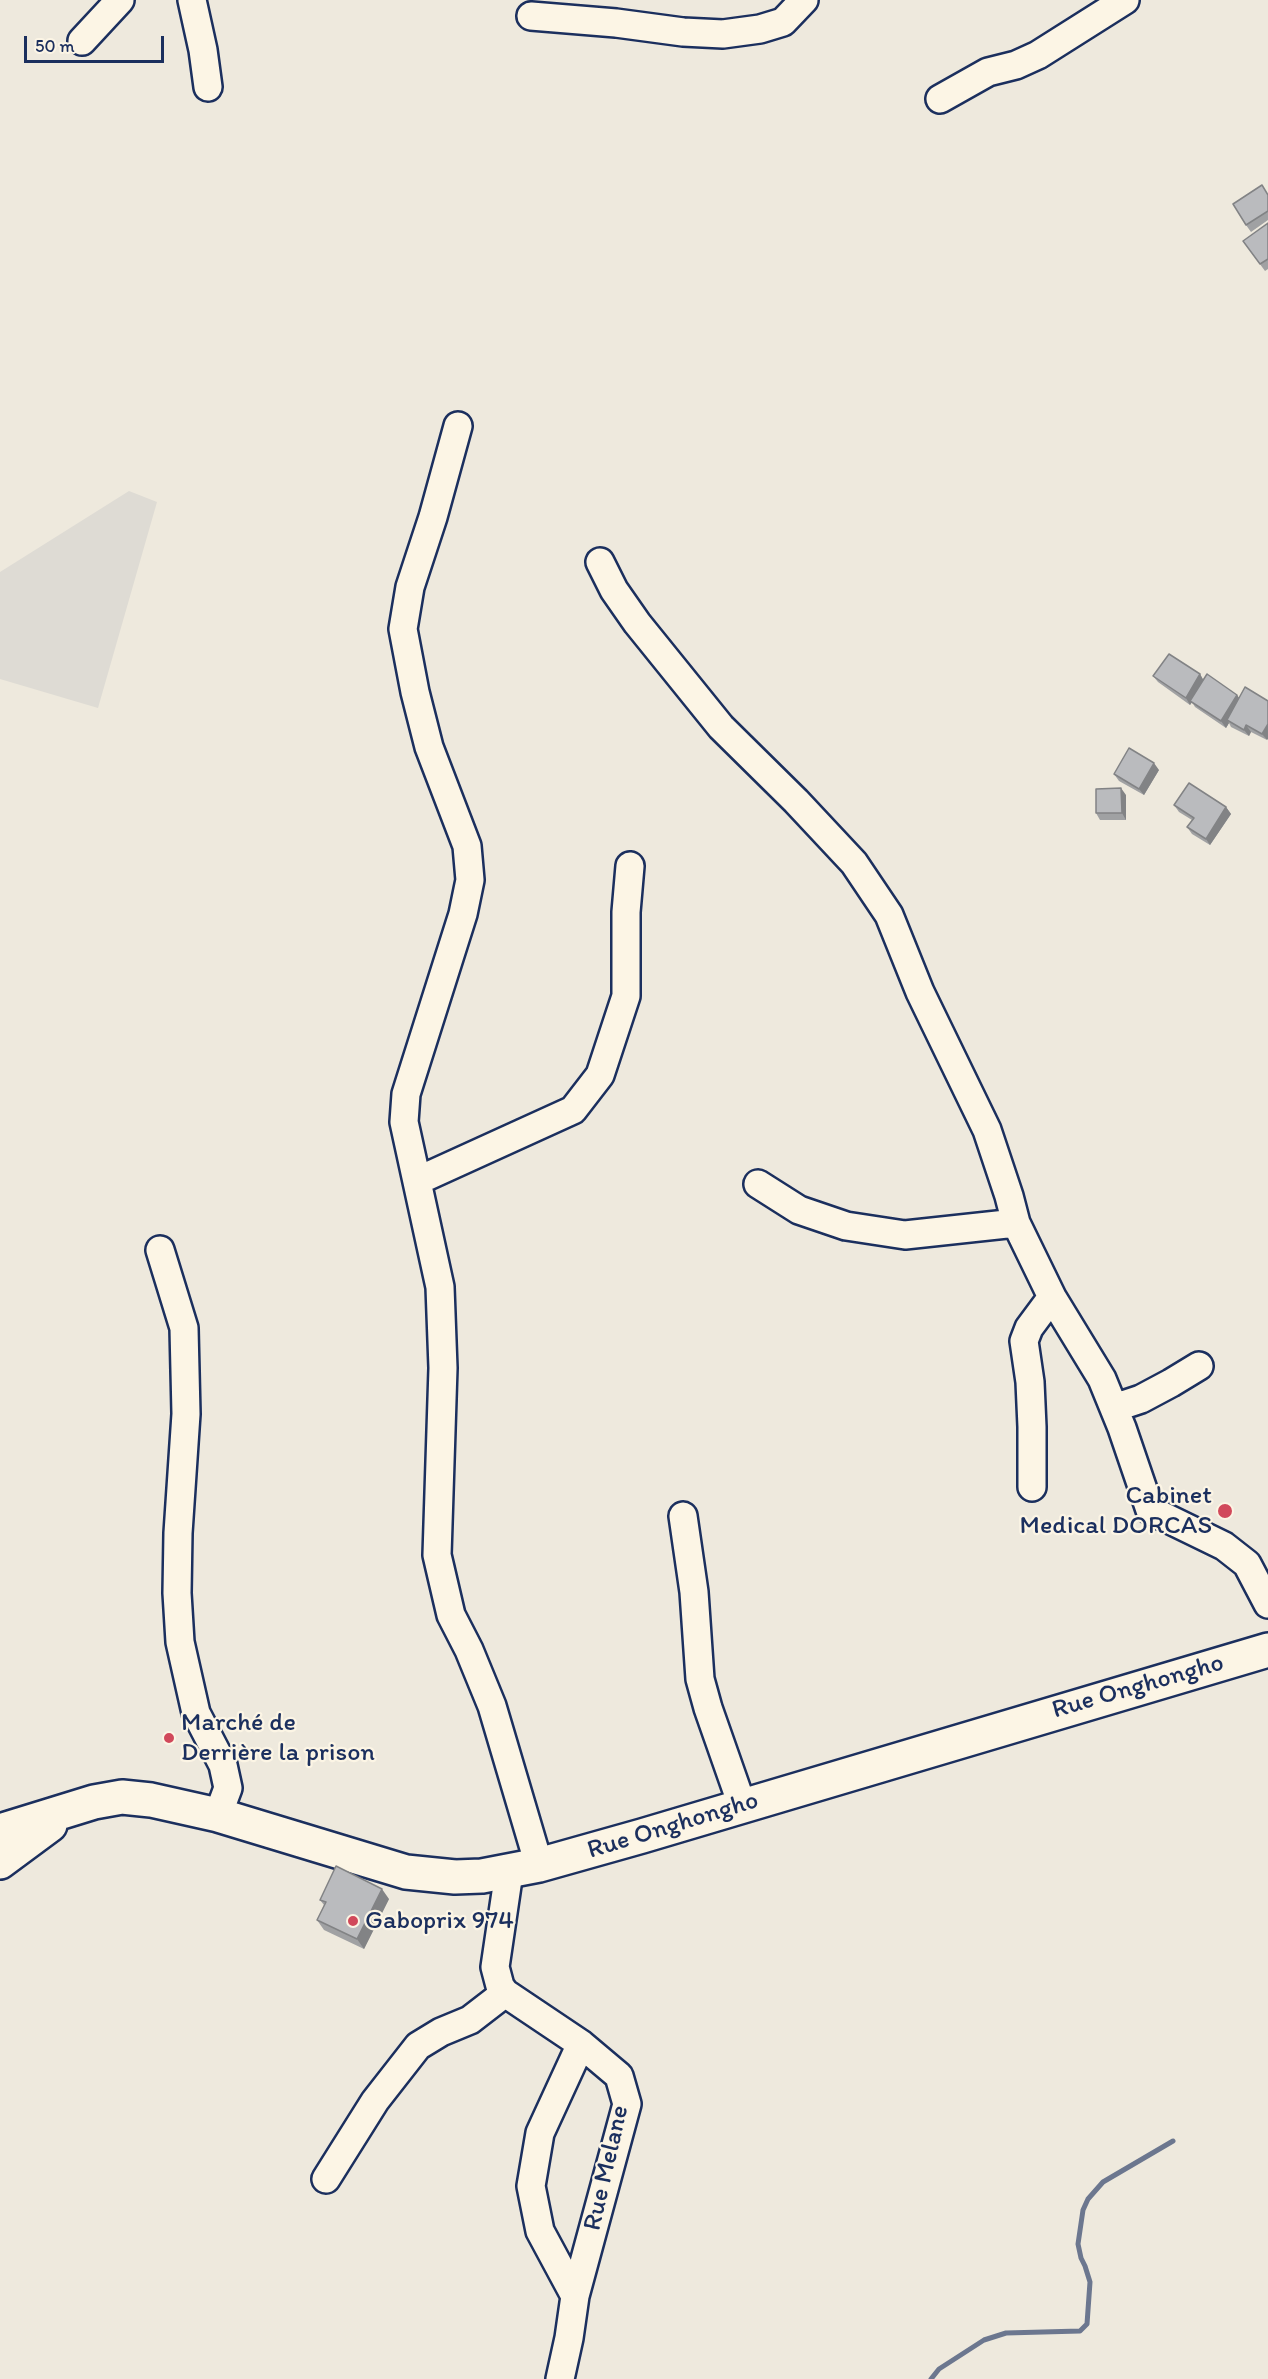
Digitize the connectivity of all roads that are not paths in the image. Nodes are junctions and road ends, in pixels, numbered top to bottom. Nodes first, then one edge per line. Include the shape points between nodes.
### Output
1 (120, 0) edge
2 (192, 0) edge
3 (804, 0) edge
4 (1125, 0) edge
5 (531, 16) dead end
6 (82, 41) dead end
7 (208, 87) dead end
8 (940, 99) dead end
9 (458, 426) dead end
10 (600, 562) dead end
11 (630, 866) dead end
12 (417, 1181) junction
13 (758, 1184) dead end
14 (1016, 1223) junction
15 (160, 1250) dead end
16 (1052, 1297) junction
17 (1199, 1366) dead end
18 (1114, 1408) junction
19 (1032, 1487) dead end
20 (683, 1516) dead end
21 (1268, 1604) edge
22 (1268, 1650) edge
23 (742, 1805) junction
24 (70, 1808) junction
25 (218, 1815) junction
26 (0, 1831) edge
27 (0, 1862) edge
28 (524, 1869) junction
29 (505, 1993) junction
30 (581, 2044) junction
31 (326, 2179) dead end
32 (575, 2296) junction
33 (560, 2379) edge

1 - 6 street
2 - 7 street
3 - 5 street via 783,22 723,34
4 - 8 street via 1038,55 988,72
9 - 12 street via 410,587 404,629 429,747 467,846 470,879 463,914 406,1094 404,1122
10 - 14 street via 637,622 714,718 854,863 889,915 920,992 987,1130
11 - 12 street via 626,996 600,1075 573,1110
12 - 28 street via 440,1287 437,1555 451,1615 492,1706
13 - 14 street via 799,1210 846,1226 905,1235
14 - 16 street
15 - 25 street via 184,1328 186,1414 177,1593 180,1642 196,1713 223,1764 228,1788
16 - 18 street via 1102,1379
16 - 19 street via 1024,1341 1032,1427
17 - 18 street via 1161,1389
18 - 21 street via 1150,1510 1224,1546 1247,1564
20 - 23 street via 694,1592 700,1679
22 - 23 main road, Rue Onghongho
23 - 28 main road, Rue Onghongho
24 - 25 main road, Rue Onghongho via 122,1797
24 - 26 main road, Rue Onghongho
24 - 27 main road
25 - 28 main road, Rue Onghongho via 406,1872 455,1877
28 - 29 street via 495,1967
29 - 30 street, Rue Melane
29 - 31 street via 470,2020 418,2046 375,2101
30 - 32 street via 540,2133 531,2186 540,2231
30 - 32 street, Rue Melane via 620,2076 627,2104
32 - 33 street, Rue Melane

